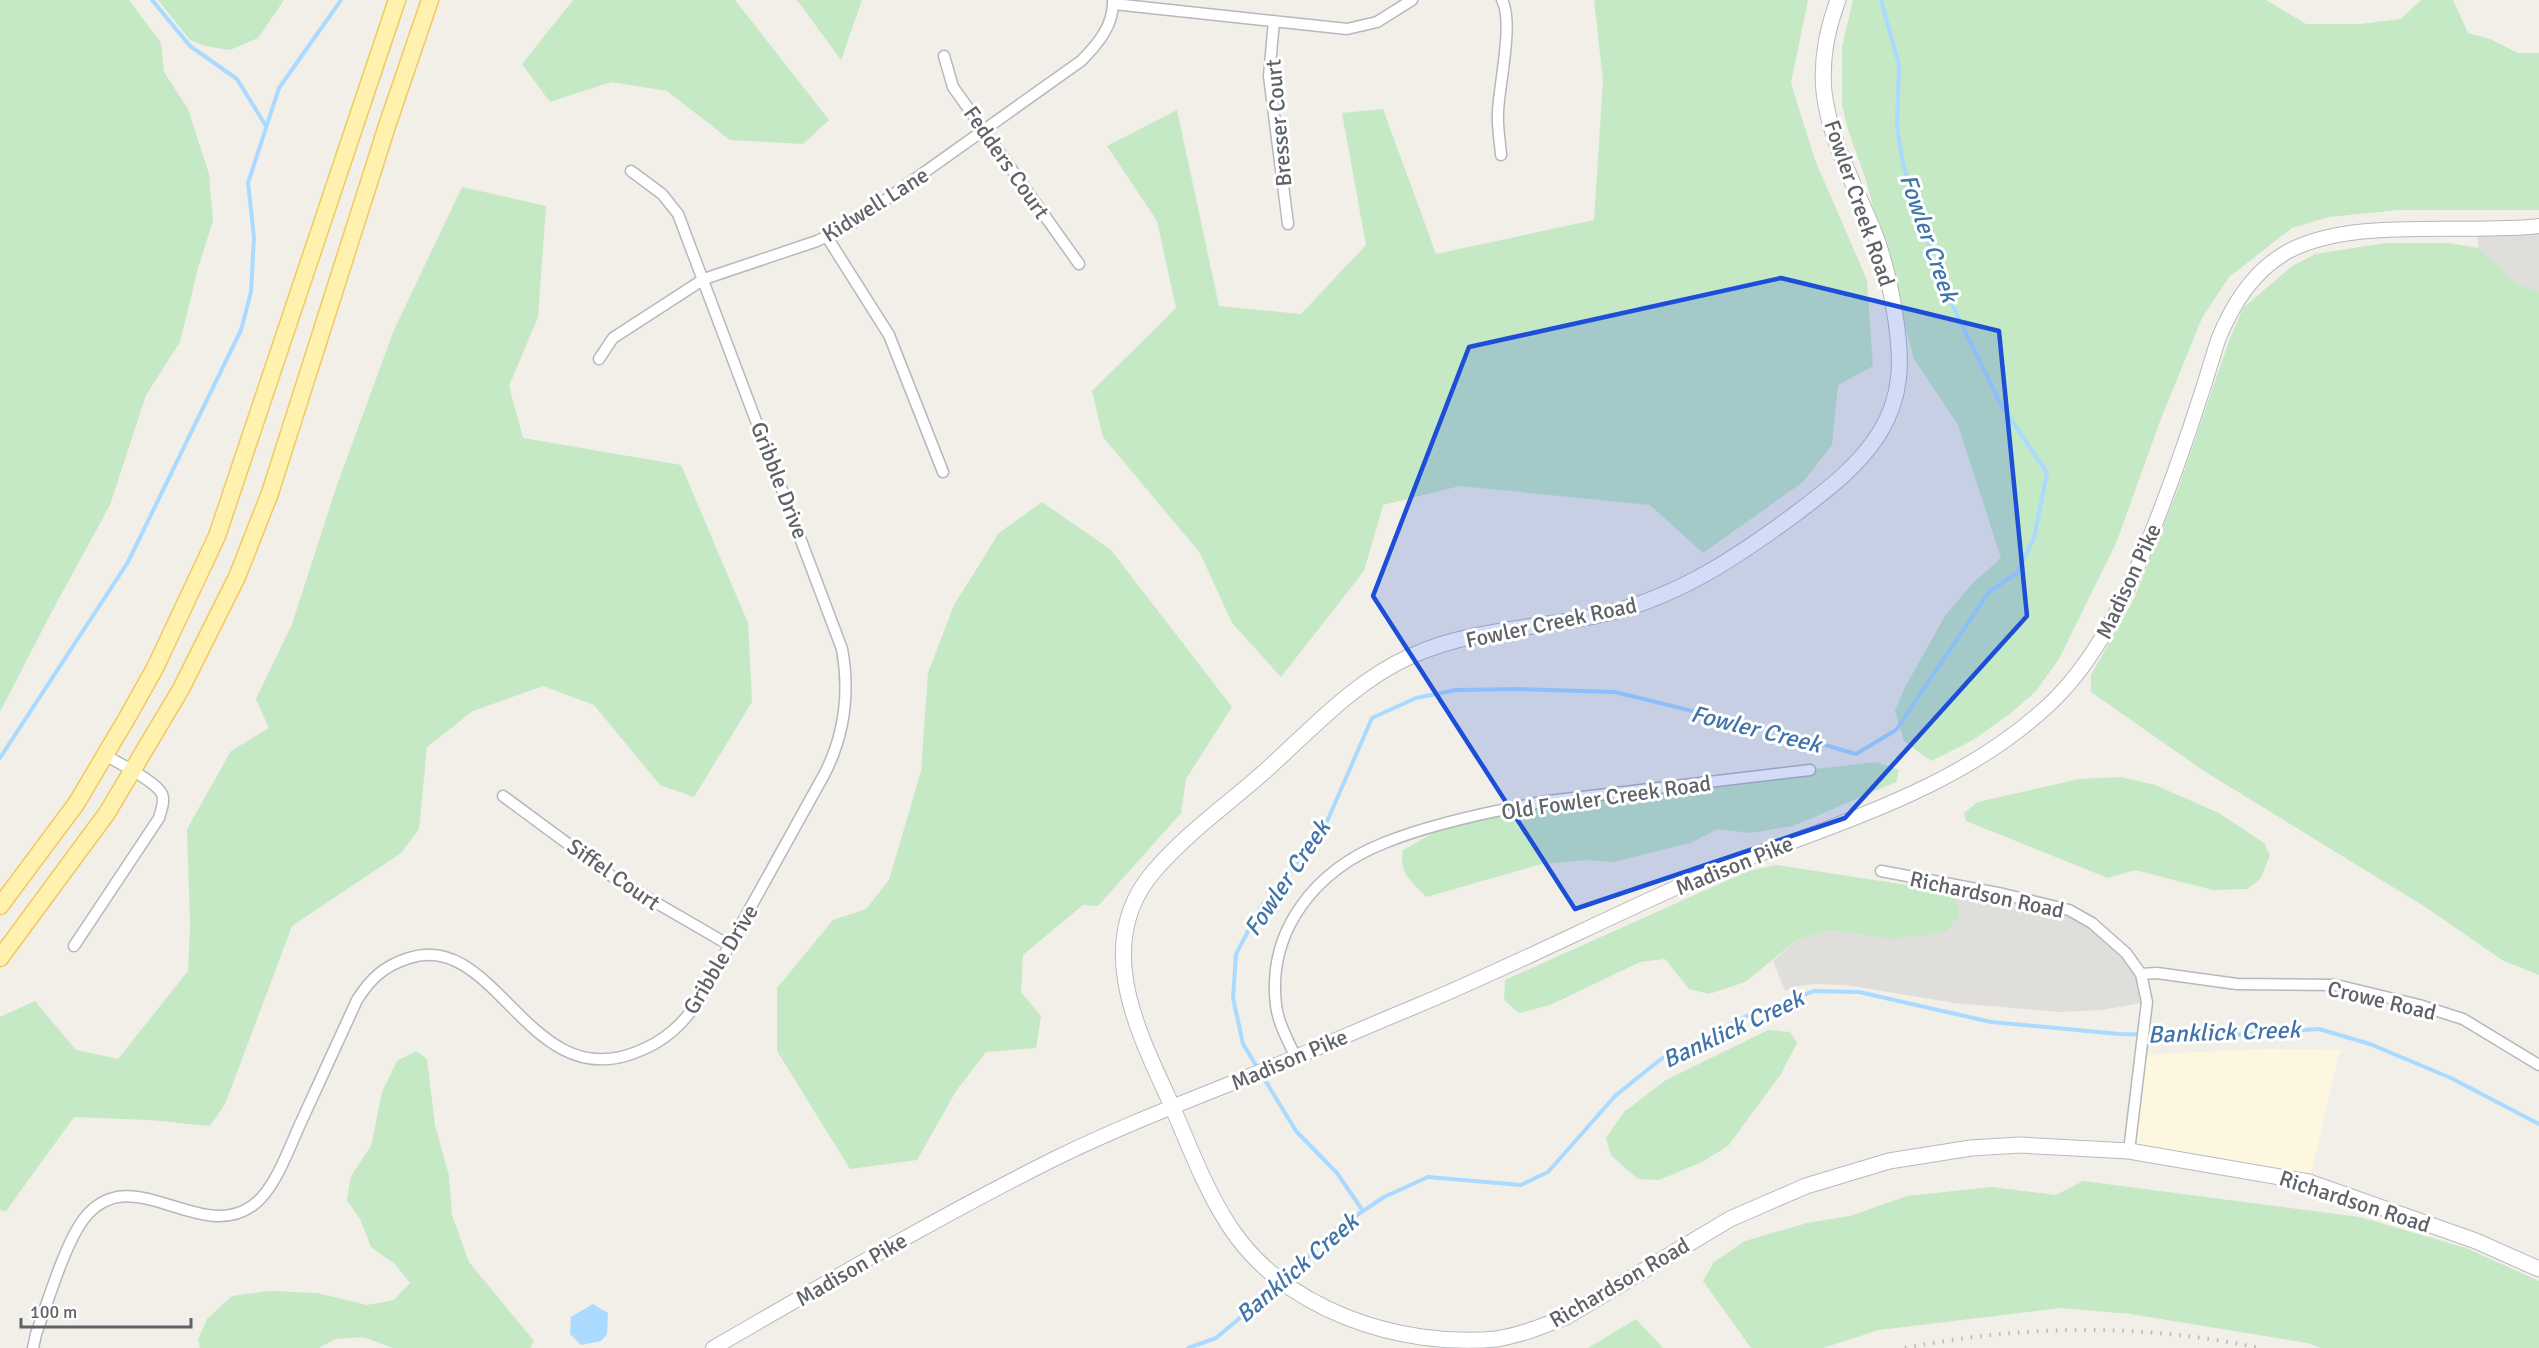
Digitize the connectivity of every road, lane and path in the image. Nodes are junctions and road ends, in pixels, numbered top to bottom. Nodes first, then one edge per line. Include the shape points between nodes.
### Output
1 (397, 0) edge
2 (430, 0) edge
3 (1413, 0) edge
4 (1502, 0) edge
5 (1838, 0) edge
6 (1113, 2) edge
7 (1274, 21) junction
8 (944, 56) dead end
9 (985, 131) junction
10 (1501, 155) dead end
11 (631, 171) dead end
12 (1288, 224) dead end
13 (2539, 226) edge
14 (827, 237) junction
15 (1079, 264) dead end
16 (704, 279) junction
17 (599, 359) dead end
18 (944, 472) dead end
19 (105, 755) junction
20 (1810, 770) dead end
21 (132, 772) junction
22 (503, 796) dead end
23 (1881, 871) dead end
24 (0, 906) edge
25 (729, 945) junction
26 (74, 946) dead end
27 (0, 958) edge
28 (2141, 974) junction
29 (1295, 1056) junction
30 (2539, 1065) edge
31 (1172, 1106) junction
32 (2129, 1151) junction
33 (2539, 1269) edge
34 (33, 1348) edge
35 (713, 1348) edge

1 - 19 main road via 217,536 155,668
2 - 21 main road via 270,493 237,577 181,688
3 - 7 street via 1359,28
4 - 10 street via 1507,22 1498,114
5 - 31 main road, Fowler Creek Road via 1824,54 1825,100 1836,141 1883,258 1901,356 1898,389 1884,426 1861,458 1817,498 1733,559 1664,595 1600,615 1469,638 1419,652 1382,669 1180,844 1142,886 1122,954 1128,1002
6 - 7 street
6 - 9 street, Kidwell Lane via 1102,39 1081,61
7 - 12 street, Bresser Court via 1269,76
8 - 9 street, Fedders Court via 954,87
9 - 14 street, Kidwell Lane
9 - 15 street, Fedders Court
11 - 16 street, Gribble Drive via 672,204
13 - 29 street, Madison Pike via 2343,234 2289,251 2258,275 2227,318 2175,477 2118,610 2057,697 2002,744 1932,785 1687,883 1415,1007
14 - 16 street, Kidwell Lane
14 - 18 street via 889,335
16 - 17 street, Kidwell Lane via 613,338
16 - 25 street, Gribble Drive via 829,609 842,649 847,687 838,743 830,762
19 - 21 street
19 - 24 main road via 46,846
20 - 29 street, Old Fowler Creek Road via 1510,808 1384,843 1354,858 1316,888 1298,907 1286,929 1278,958 1276,1005
21 - 26 street via 156,786 162,795 159,818
21 - 27 main road via 74,860
22 - 25 street, Siffel Court via 617,880
23 - 28 street, Richardson Road via 2069,910 2107,934
25 - 34 street, Gribble Drive via 688,1017 649,1048 609,1059 573,1054 544,1039 471,969 456,960 414,956 381,970 357,1000 287,1151 258,1202 237,1215 211,1218 144,1197 126,1196 102,1203 84,1219 75,1234
28 - 30 street, Crowe Road via 2237,984 2336,985 2463,1019
28 - 32 street, Richardson Road via 2146,1002
29 - 31 street, Madison Pike
31 - 32 main road, Richardson Road via 1226,1220 1264,1266 1317,1305 1364,1326 1418,1340 1450,1342 1523,1333 1566,1317 1730,1219 1851,1171 1971,1148 2020,1145
31 - 35 street, Madison Pike via 1055,1159 951,1213
32 - 33 main road, Richardson Road via 2309,1182 2476,1241

